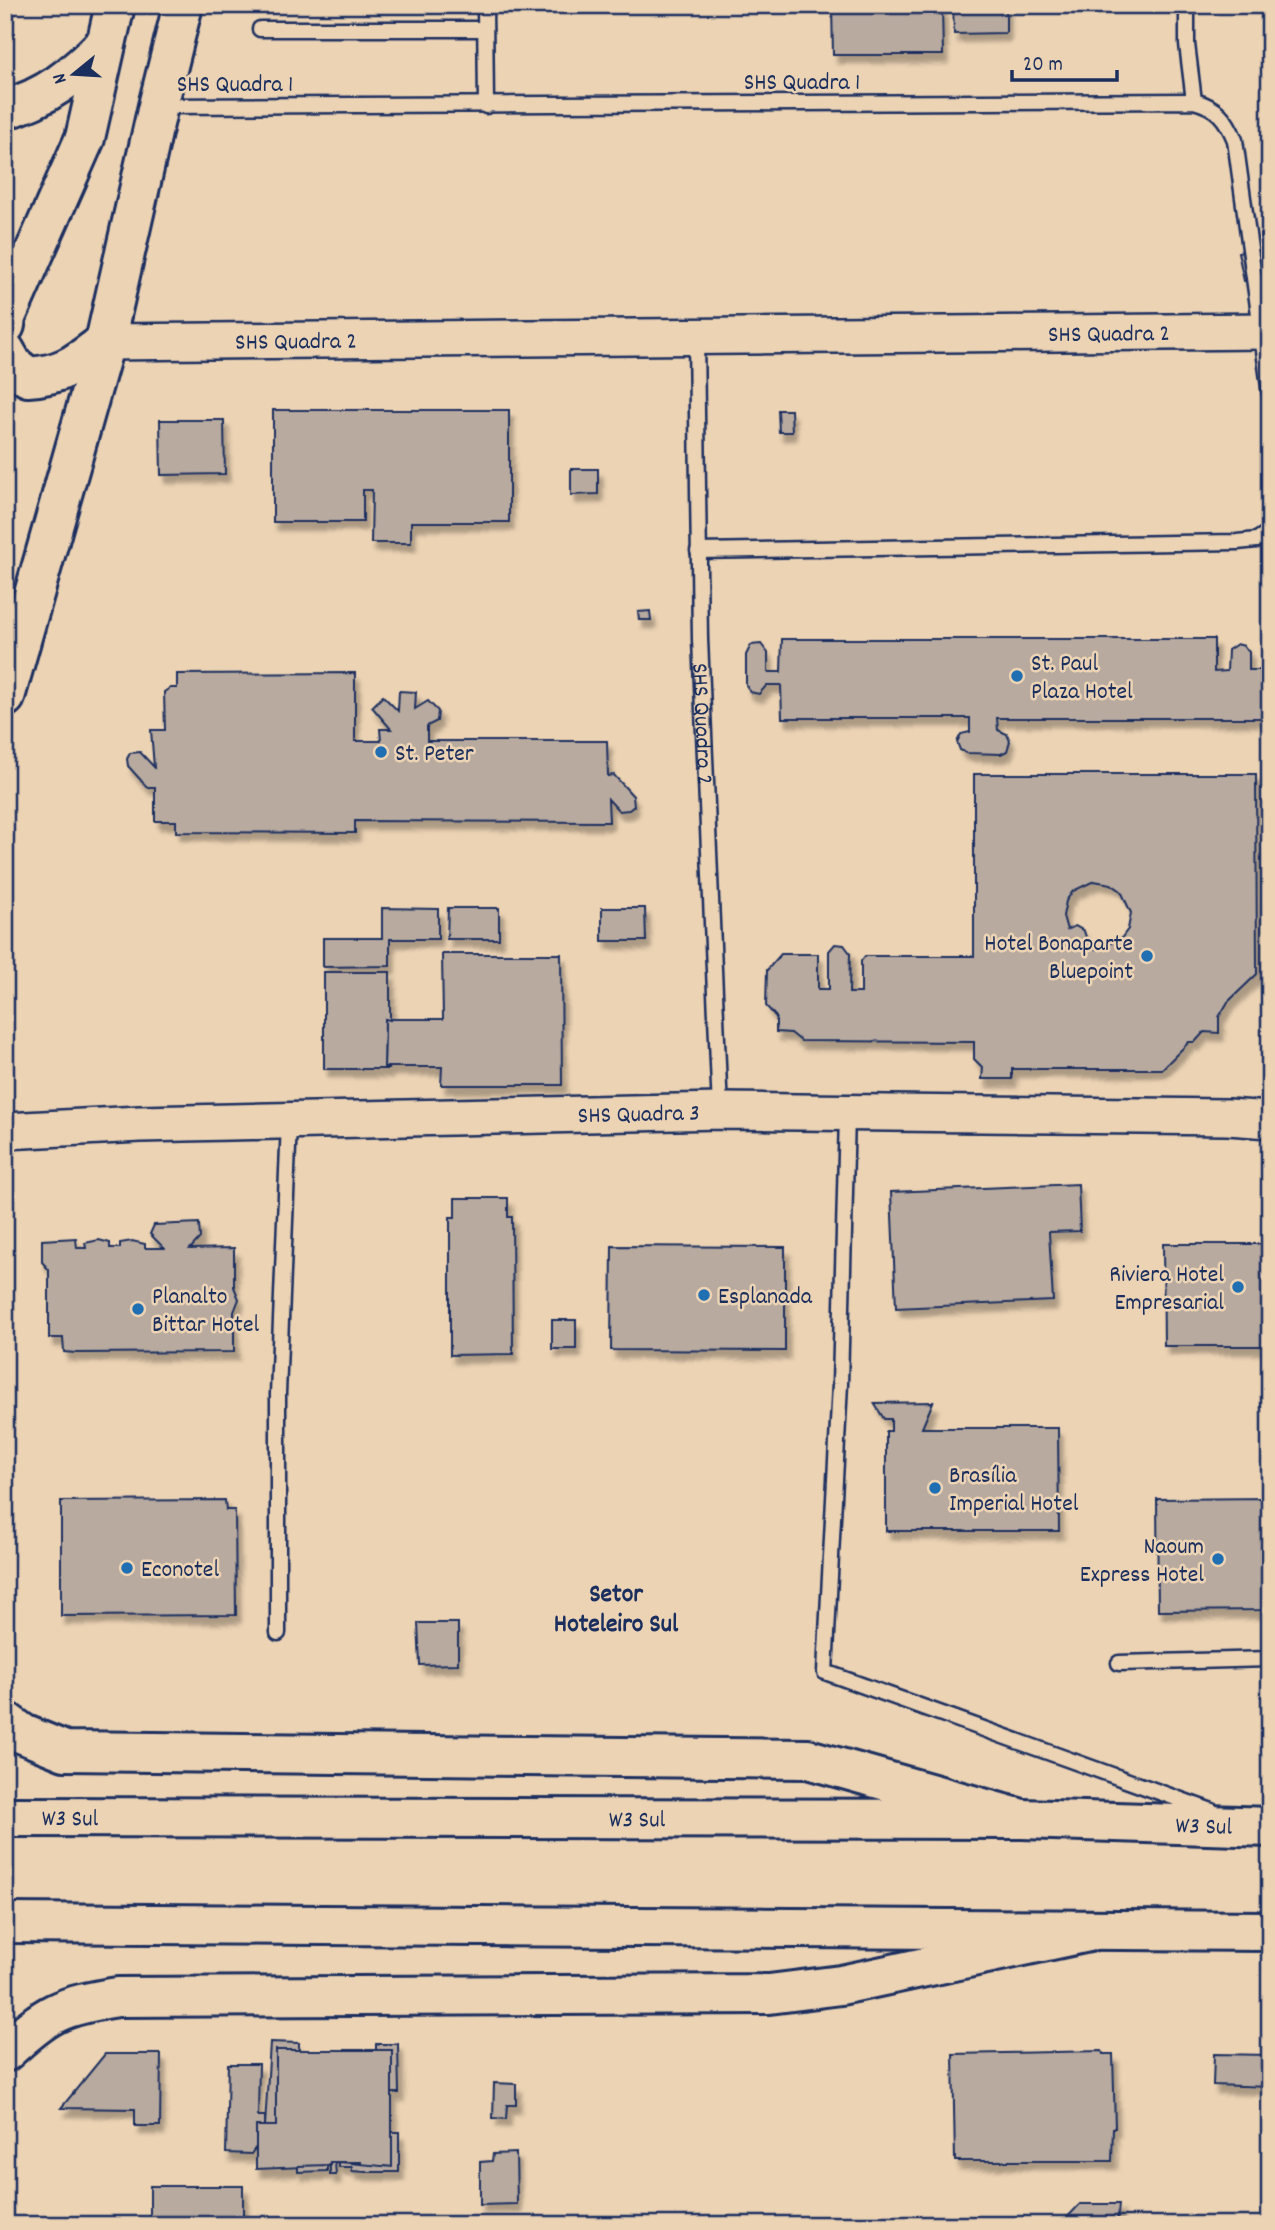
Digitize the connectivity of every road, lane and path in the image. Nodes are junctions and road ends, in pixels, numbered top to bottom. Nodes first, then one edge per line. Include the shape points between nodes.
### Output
1 (114, 5) edge
2 (183, 5) edge
3 (485, 5) edge
4 (1187, 5) edge
5 (260, 29) dead end
6 (485, 29) junction
7 (104, 45) junction
8 (1194, 101) junction
9 (158, 106) junction
10 (486, 106) junction
11 (5, 109) edge
12 (5, 325) edge
13 (1266, 331) edge
14 (696, 336) junction
15 (105, 342) junction
16 (5, 351) edge
17 (1270, 394) edge
18 (1270, 531) edge
19 (698, 551) junction
20 (5, 697) edge
21 (720, 1111) junction
22 (847, 1115) junction
23 (1270, 1120) edge
24 (289, 1122) junction
25 (5, 1131) edge
26 (278, 1633) dead end
27 (1270, 1659) edge
28 (1119, 1663) dead end
29 (5, 1721) edge
30 (5, 1817) edge
31 (1022, 1819) junction
32 (1262, 1827) edge
33 (5, 1923) edge
34 (1270, 1931) edge
35 (1089, 1932) junction
36 (5, 2052) edge

1 - 7 main road
2 - 9 main road
3 - 6 lane
4 - 8 lane
5 - 6 lane
6 - 10 lane
7 - 11 main road via 76,74 41,96
7 - 12 main road via 85,138
8 - 10 lane, SHS Quadra 1
8 - 13 lane via 1212,106 1227,122 1235,141
9 - 10 lane, SHS Quadra 1
9 - 15 main road
13 - 14 street, SHS Quadra 2
13 - 17 lane
14 - 15 street, SHS Quadra 2
14 - 19 lane, SHS Quadra 2
15 - 16 main road via 52,376 28,377
15 - 20 main road
18 - 19 lane via 1257,540 1237,542
19 - 21 lane, SHS Quadra 2
21 - 22 street, SHS Quadra 3
21 - 24 street, SHS Quadra 3
22 - 23 street, SHS Quadra 3
22 - 32 lane via 840,1384 825,1672
24 - 25 street, SHS Quadra 3
24 - 26 lane via 278,1394
27 - 28 lane
29 - 31 main road via 23,1734 65,1751 808,1759
30 - 31 main road, W3 Sul
31 - 32 main road, W3 Sul
33 - 35 main road
34 - 35 main road
35 - 36 main road via 841,1985 769,1994 118,1997 77,2003 41,2019

